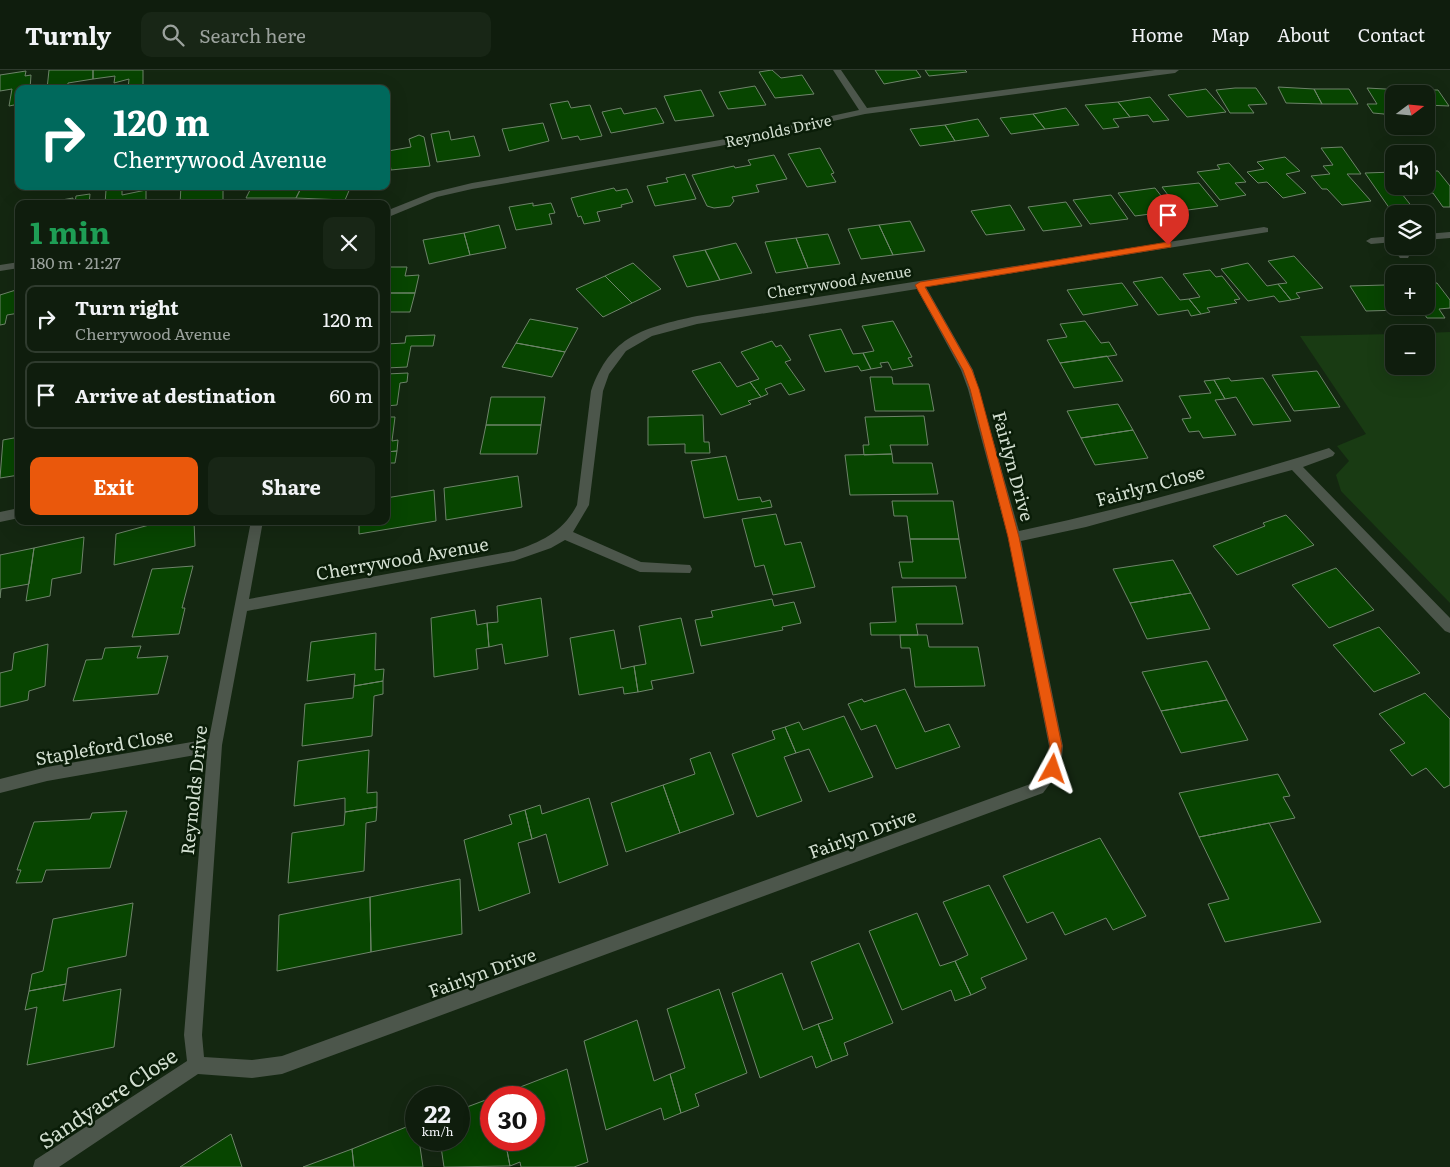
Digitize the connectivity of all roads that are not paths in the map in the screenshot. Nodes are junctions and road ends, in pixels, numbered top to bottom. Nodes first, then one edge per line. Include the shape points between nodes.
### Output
1 (837, 70) edge
2 (1175, 70) edge
3 (865, 111) junction
4 (390, 214) edge
5 (1264, 230) dead end
6 (1450, 235) edge
7 (1435, 236) edge
8 (1371, 241) dead end
9 (1385, 242) edge
10 (15, 266) edge
11 (0, 268) edge
12 (920, 285) junction
13 (1329, 453) dead end
14 (1294, 465) junction
15 (15, 514) edge
16 (0, 517) edge
17 (255, 525) edge
18 (565, 534) junction
19 (1014, 537) junction
20 (685, 569) dead end
21 (242, 606) junction
22 (1450, 627) edge
23 (215, 744) junction
24 (0, 786) edge
25 (196, 1065) junction
26 (42, 1167) edge

1 - 3 street
2 - 3 street, Reynolds Drive
3 - 4 street, Reynolds Drive via 720,143 472,186 434,195
5 - 12 street, Cherrywood Avenue
6 - 7 street
8 - 9 street
10 - 11 street
12 - 18 street, Cherrywood Avenue via 697,320 659,328 630,341 612,356 601,374 583,505
12 - 19 street, Fairlyn Drive via 967,370
13 - 14 street, Fairlyn Close
14 - 19 street, Fairlyn Close via 1086,522
14 - 22 street
15 - 16 street
17 - 21 street, Reynolds Drive
18 - 20 street via 640,567
18 - 21 street, Cherrywood Avenue via 514,556
19 - 25 street, Fairlyn Drive via 1056,746 1053,769 1038,788 282,1064 252,1069
21 - 23 street, Reynolds Drive
23 - 24 street, Stapleford Close via 47,774
23 - 25 street, Reynolds Drive via 193,1035
25 - 26 street, Sandyacre Close

